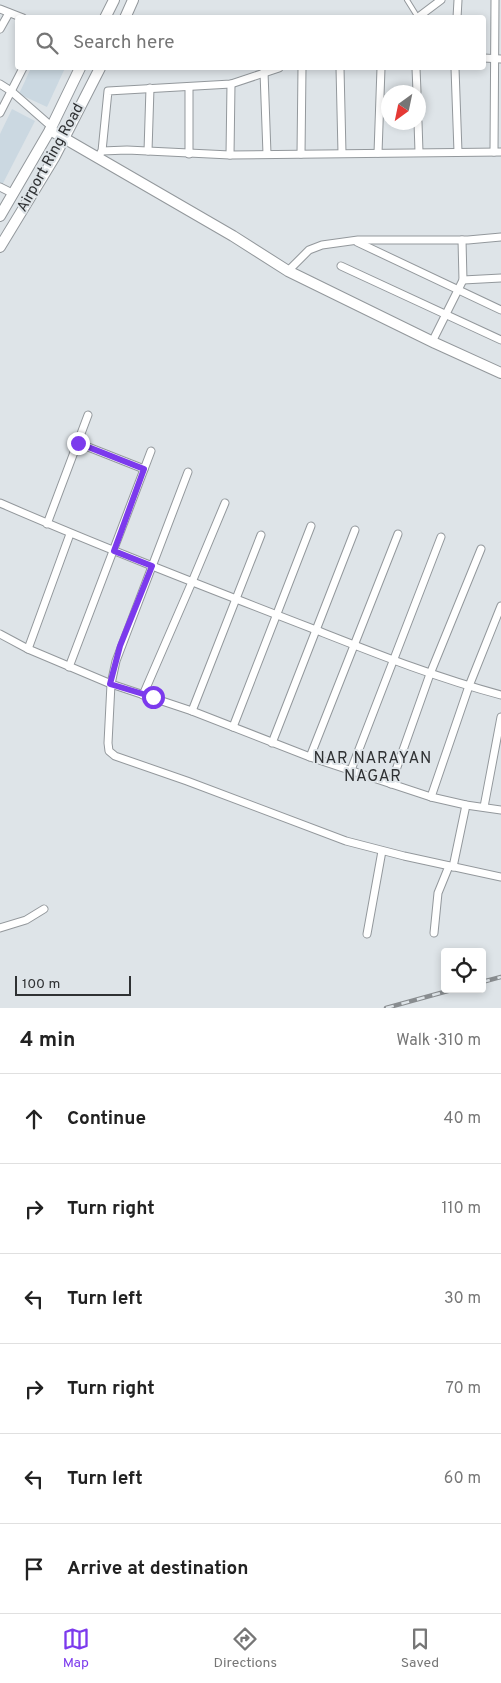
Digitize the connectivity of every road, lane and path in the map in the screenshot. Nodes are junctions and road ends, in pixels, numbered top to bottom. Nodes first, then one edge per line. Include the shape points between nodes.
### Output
1 (114, 0) edge
2 (134, 0) edge
3 (406, 0) edge
4 (441, 0) edge
5 (458, 0) edge
6 (495, 0) edge
7 (0, 9) edge
8 (9, 13) junction
9 (498, 13) edge
10 (15, 15) edge
11 (106, 15) edge
12 (126, 15) edge
13 (416, 15) edge
14 (420, 15) edge
15 (457, 15) edge
16 (0, 29) edge
17 (497, 59) edge
18 (22, 70) edge
19 (79, 70) edge
20 (99, 70) edge
21 (272, 70) edge
22 (302, 70) edge
23 (340, 70) edge
24 (381, 70) edge
25 (416, 70) edge
26 (455, 70) edge
27 (264, 72) junction
28 (0, 84) edge
29 (231, 84) junction
30 (417, 85) edge
31 (150, 88) junction
32 (189, 88) junction
33 (11, 91) junction
34 (0, 114) edge
35 (51, 128) junction
36 (418, 130) edge
37 (65, 138) junction
38 (148, 151) junction
39 (419, 152) junction
40 (458, 152) junction
41 (497, 152) edge
42 (378, 153) junction
43 (100, 154) junction
44 (190, 154) junction
45 (267, 154) junction
46 (302, 154) junction
47 (342, 154) junction
48 (230, 155) junction
49 (0, 187) edge
50 (14, 194) junction
51 (0, 216) edge
52 (501, 237) edge
53 (462, 240) junction
54 (354, 241) junction
55 (0, 247) edge
56 (341, 266) dead end
57 (288, 271) junction
58 (501, 278) edge
59 (462, 280) junction
60 (458, 290) junction
61 (501, 310) edge
62 (446, 314) junction
63 (501, 340) edge
64 (432, 342) junction
65 (501, 373) edge
66 (88, 415) dead end
67 (78, 443) junction
68 (151, 452) dead end
69 (144, 469) junction
70 (188, 472) dead end
71 (0, 503) edge
72 (225, 503) dead end
73 (47, 524) junction
74 (312, 526) dead end
75 (355, 530) dead end
76 (70, 534) junction
77 (398, 534) dead end
78 (261, 535) dead end
79 (441, 537) dead end
80 (480, 549) dead end
81 (114, 551) junction
82 (152, 566) junction
83 (192, 582) junction
84 (236, 599) junction
85 (501, 606) edge
86 (276, 615) junction
87 (316, 630) junction
88 (0, 634) edge
89 (354, 646) junction
90 (28, 649) junction
91 (394, 660) junction
92 (69, 667) junction
93 (430, 674) junction
94 (110, 684) junction
95 (469, 686) junction
96 (144, 694) junction
97 (501, 695) edge
98 (192, 711) junction
99 (501, 717) edge
100 (233, 727) junction
101 (272, 743) junction
102 (310, 757) junction
103 (351, 770) junction
104 (391, 784) junction
105 (431, 796) junction
106 (466, 805) junction
107 (484, 807) junction
108 (501, 810) edge
109 (382, 851) junction
110 (451, 866) junction
111 (501, 878) edge
112 (44, 909) dead end
113 (0, 928) edge
114 (434, 932) dead end
115 (367, 934) dead end

1 - 11 street
2 - 12 street
3 - 13 lane
4 - 14 street
5 - 15 street
6 - 9 street
7 - 8 street
8 - 10 street
8 - 16 street
9 - 17 street
17 - 41 street
18 - 33 street
19 - 35 street, Airport Ring Road
20 - 37 street, Airport Ring Road
21 - 27 street
22 - 46 street
23 - 47 street
24 - 42 street
25 - 30 street
26 - 40 street
27 - 29 street
27 - 45 street
28 - 33 street
29 - 32 street
29 - 48 street
31 - 32 street
31 - 38 street
31 - 43 street via 108,92
32 - 44 street
33 - 34 street
33 - 35 street
35 - 37 street
35 - 50 street, Airport Ring Road
36 - 39 street
37 - 43 street
37 - 55 street, Airport Ring Road
38 - 43 street
38 - 44 street
39 - 40 street
39 - 42 street
40 - 41 street
42 - 47 street
43 - 57 street
44 - 48 street
45 - 46 street
45 - 48 street
46 - 47 street
49 - 50 street
50 - 51 street, Airport Ring Road
52 - 53 street
53 - 54 street
53 - 59 street
54 - 57 street via 309,250
54 - 60 street
56 - 62 street
57 - 64 street
58 - 59 street
59 - 60 street
60 - 61 street
60 - 62 street
62 - 63 street
62 - 64 street
64 - 65 street
66 - 67 street
67 - 69 street
67 - 73 street
68 - 69 street
69 - 81 street
70 - 82 street
71 - 73 street
72 - 83 street
73 - 76 street
74 - 86 street
75 - 87 street
76 - 81 street
76 - 90 street
77 - 89 street
78 - 84 street
79 - 91 street
80 - 93 street
81 - 82 street
81 - 92 street
82 - 83 street
82 - 94 street via 120,646
83 - 84 street
83 - 96 street
84 - 86 street
84 - 98 street
85 - 95 street
86 - 87 street
86 - 100 street
87 - 89 street
87 - 101 street
88 - 90 street
89 - 91 street
89 - 102 street
90 - 92 street
91 - 93 street
91 - 103 street
92 - 94 street
93 - 95 street
93 - 104 street
94 - 96 street
94 - 109 street via 108,743 109,751 115,756 346,841
95 - 97 street
95 - 105 street
96 - 98 street
98 - 100 street
99 - 107 street
100 - 101 street
101 - 102 street
102 - 103 street
103 - 104 street
104 - 105 street
105 - 106 street
106 - 107 street
106 - 110 street
107 - 108 street
109 - 110 street
109 - 115 street
110 - 111 street
110 - 114 street via 438,893
112 - 113 street via 26,920

